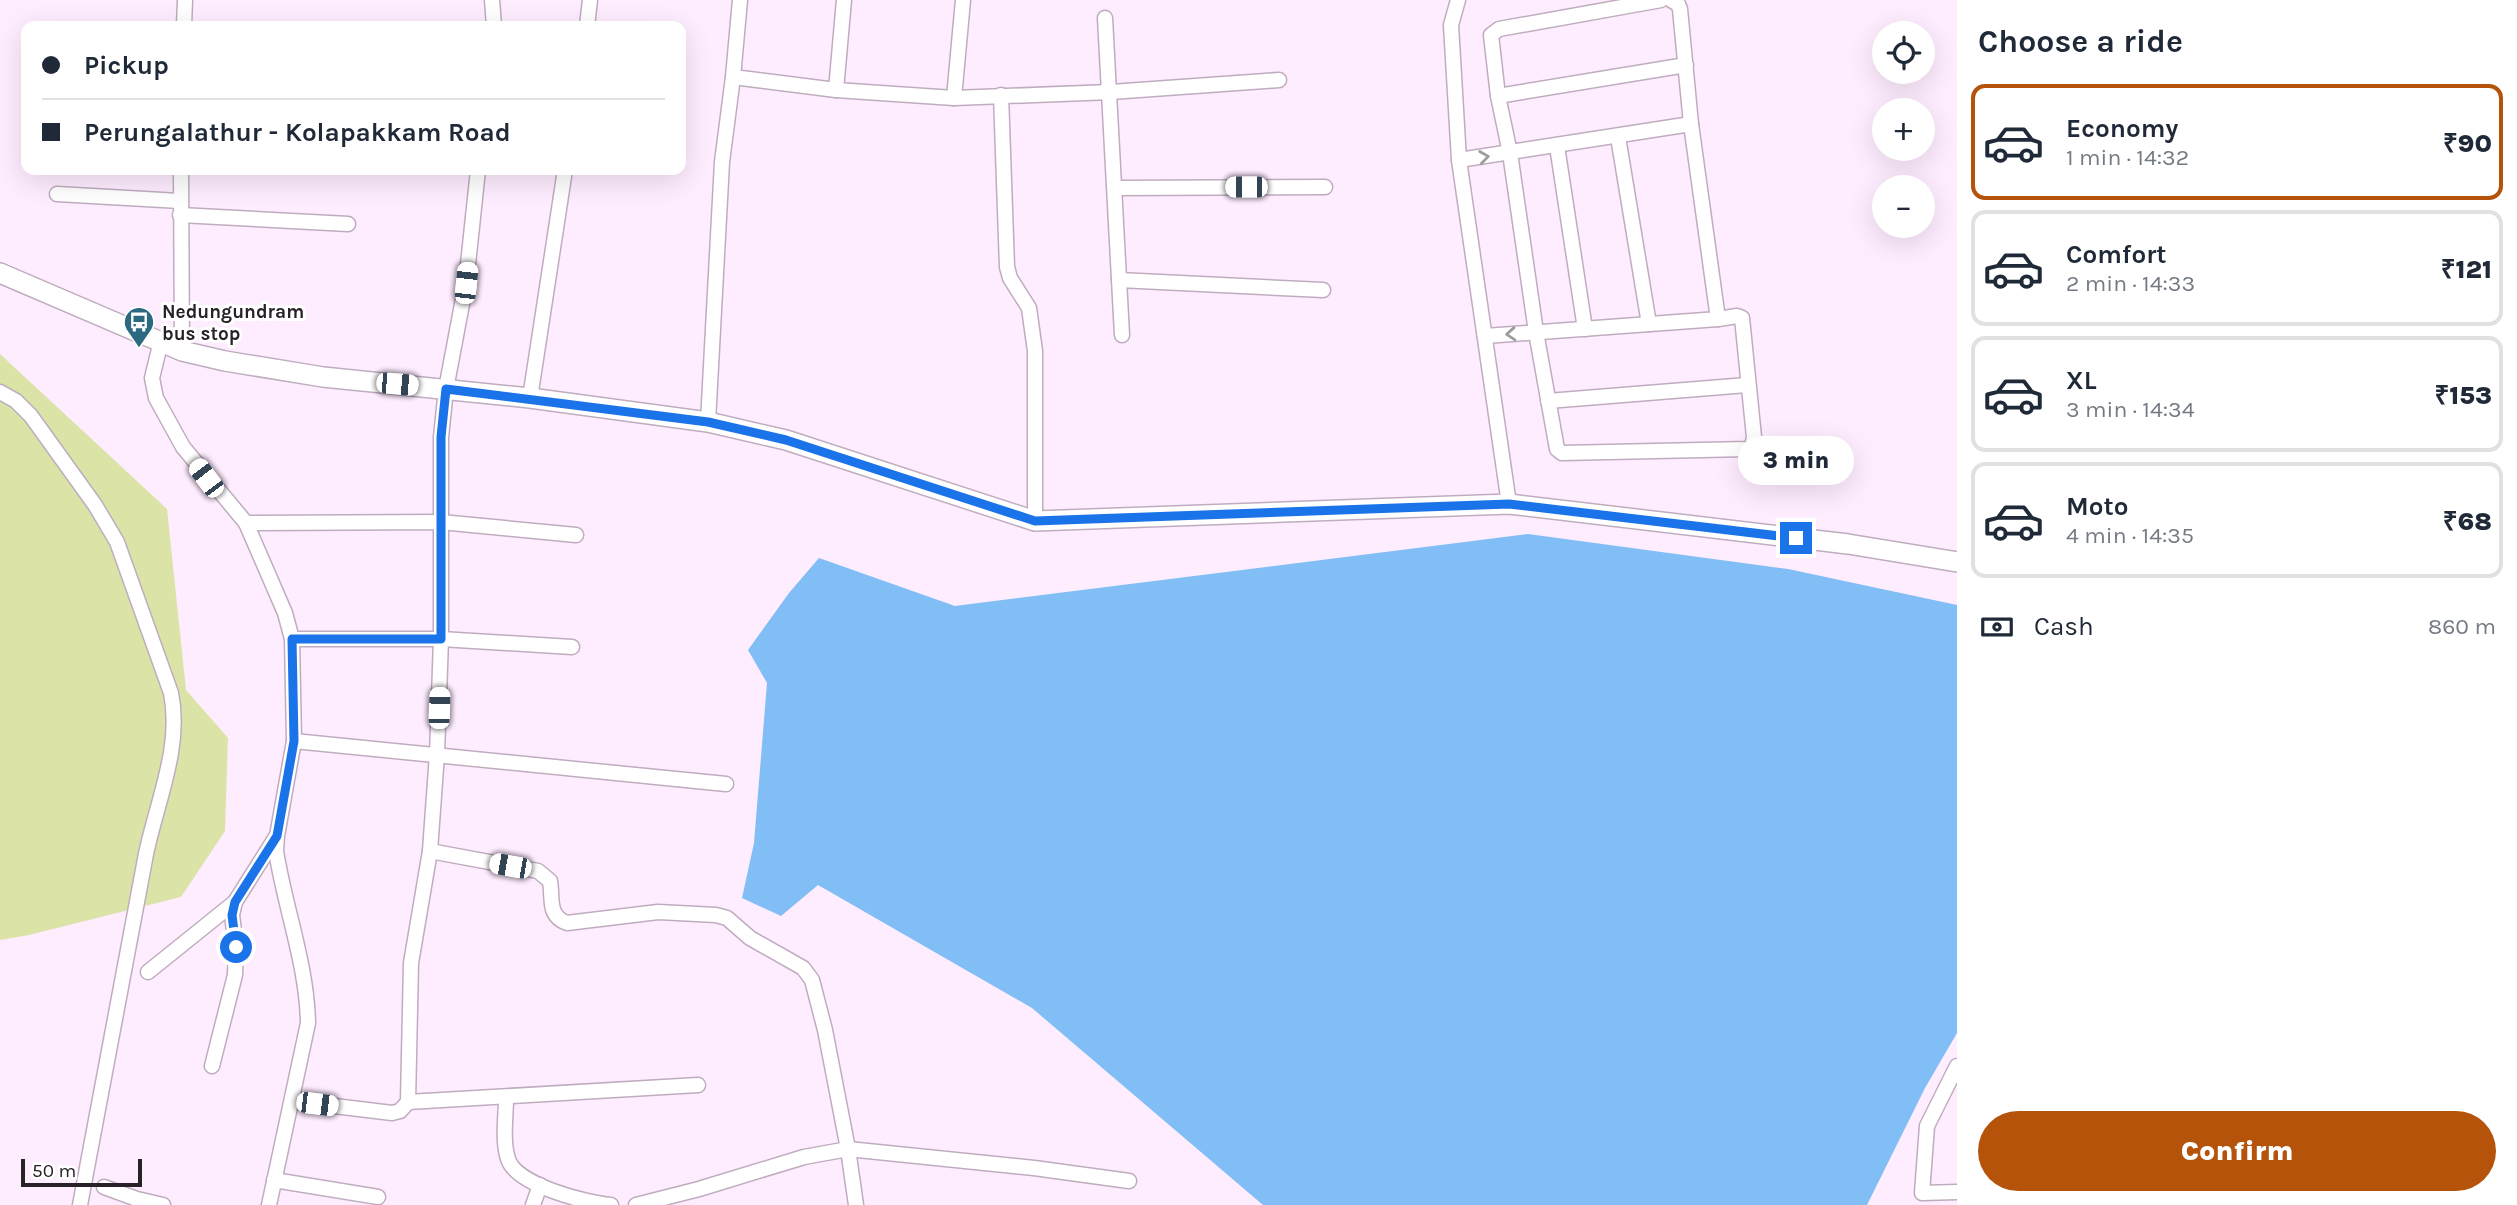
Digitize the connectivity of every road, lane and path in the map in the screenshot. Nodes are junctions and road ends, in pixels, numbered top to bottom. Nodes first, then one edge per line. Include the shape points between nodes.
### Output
1 (185, 0) edge
2 (492, 0) edge
3 (590, 0) edge
4 (740, 0) edge
5 (844, 0) edge
6 (963, 0) edge
7 (1458, 0) edge
8 (1661, 0) edge
9 (1671, 0) edge
10 (1105, 18) dead end
11 (184, 21) edge
12 (494, 21) edge
13 (588, 21) edge
14 (1686, 65) junction
15 (733, 77) junction
16 (1279, 80) dead end
17 (836, 90) junction
18 (1111, 92) junction
19 (1001, 95) junction
20 (1498, 96) junction
21 (954, 98) junction
22 (1691, 124) junction
23 (1618, 136) junction
24 (1557, 146) junction
25 (1510, 153) junction
26 (1459, 160) junction
27 (181, 175) edge
28 (477, 175) edge
29 (564, 175) edge
30 (1325, 187) dead end
31 (1115, 188) junction
32 (57, 194) dead end
33 (180, 208) junction
34 (348, 224) dead end
35 (0, 273) edge
36 (1119, 280) junction
37 (1323, 290) dead end
38 (1718, 319) junction
39 (1649, 324) junction
40 (1586, 329) junction
41 (1536, 332) junction
42 (1122, 335) dead end
43 (1485, 336) junction
44 (161, 341) junction
45 (182, 351) junction
46 (1747, 385) junction
47 (446, 389) junction
48 (0, 392) edge
49 (530, 398) junction
50 (1548, 401) junction
51 (708, 422) junction
52 (1509, 504) junction
53 (1035, 521) junction
54 (440, 522) junction
55 (246, 523) junction
56 (576, 535) dead end
57 (1957, 562) edge
58 (292, 639) junction
59 (441, 639) junction
60 (572, 647) dead end
61 (294, 741) junction
62 (437, 754) junction
63 (726, 783) dead end
64 (277, 836) junction
65 (429, 851) junction
66 (235, 902) junction
67 (148, 972) dead end
68 (212, 1066) dead end
69 (1957, 1066) edge
70 (698, 1084) dead end
71 (506, 1098) junction
72 (293, 1101) junction
73 (408, 1102) junction
74 (848, 1149) junction
75 (274, 1180) junction
76 (1129, 1181) dead end
77 (540, 1185) junction
78 (104, 1187) dead end
79 (1957, 1192) edge
80 (378, 1197) dead end
81 (80, 1205) edge
82 (163, 1205) edge
83 (269, 1205) edge
84 (533, 1205) edge
85 (611, 1205) edge
86 (643, 1205) edge
87 (856, 1205) edge

1 - 11 street
2 - 12 street
3 - 13 street
4 - 15 street
5 - 17 street
6 - 21 street
7 - 26 street via 1451,25
8 - 20 street via 1493,31 1490,40
9 - 14 street via 1680,9
10 - 18 street
14 - 20 street
14 - 22 street
15 - 17 street
15 - 51 street via 722,162
16 - 18 street
17 - 21 street
18 - 19 street
18 - 31 street
19 - 21 street
19 - 53 street via 1007,267 1029,308 1035,351
20 - 25 street
22 - 23 street
22 - 38 street
23 - 24 street
23 - 39 street
24 - 25 street
24 - 40 street
26 -> 25 street
25 - 41 street
26 - 43 street
27 - 33 street
28 - 47 street via 466,283
29 - 49 street
30 - 31 street
31 - 36 street
32 - 33 street
33 - 34 street
33 - 45 street
35 - 44 main road
36 - 37 street
36 - 42 street
38 - 39 street
38 - 46 street via 1742,318
39 - 40 street
40 - 41 street
41 -> 43 street
41 - 50 street
43 - 52 street
44 - 45 main road
44 - 55 street via 152,378 156,398 183,447
45 - 47 main road via 323,377
46 - 50 street
46 - 50 street via 1754,443 1748,449 1562,453 1557,449
47 - 49 main road
47 - 54 street
48 - 81 street via 31,416 117,542 176,716
49 - 51 main road
51 - 53 main road via 786,440
52 - 53 main road
52 - 57 main road via 1848,544
54 - 55 street
54 - 56 street
54 - 59 street
55 - 58 street
58 - 59 street
58 - 61 street
59 - 60 street
59 - 62 street
61 - 62 street
61 - 64 street
62 - 63 street
62 - 65 street
64 - 66 street
64 - 72 street via 279,870 308,1002
65 - 73 street via 411,963
65 - 74 street via 538,871 550,881 555,916 567,923 658,912 716,915 803,968 812,980 825,1030
66 - 67 street
66 - 68 street via 235,975
69 - 79 street via 1927,1126 1922,1193
70 - 71 street
71 - 73 street
71 - 77 street via 508,1158 516,1171
72 - 73 street via 391,1113
72 - 75 street
74 - 76 street
74 - 86 street via 804,1157
74 - 87 street
75 - 80 street
75 - 83 street
77 - 84 street
77 - 85 street
78 - 82 street

